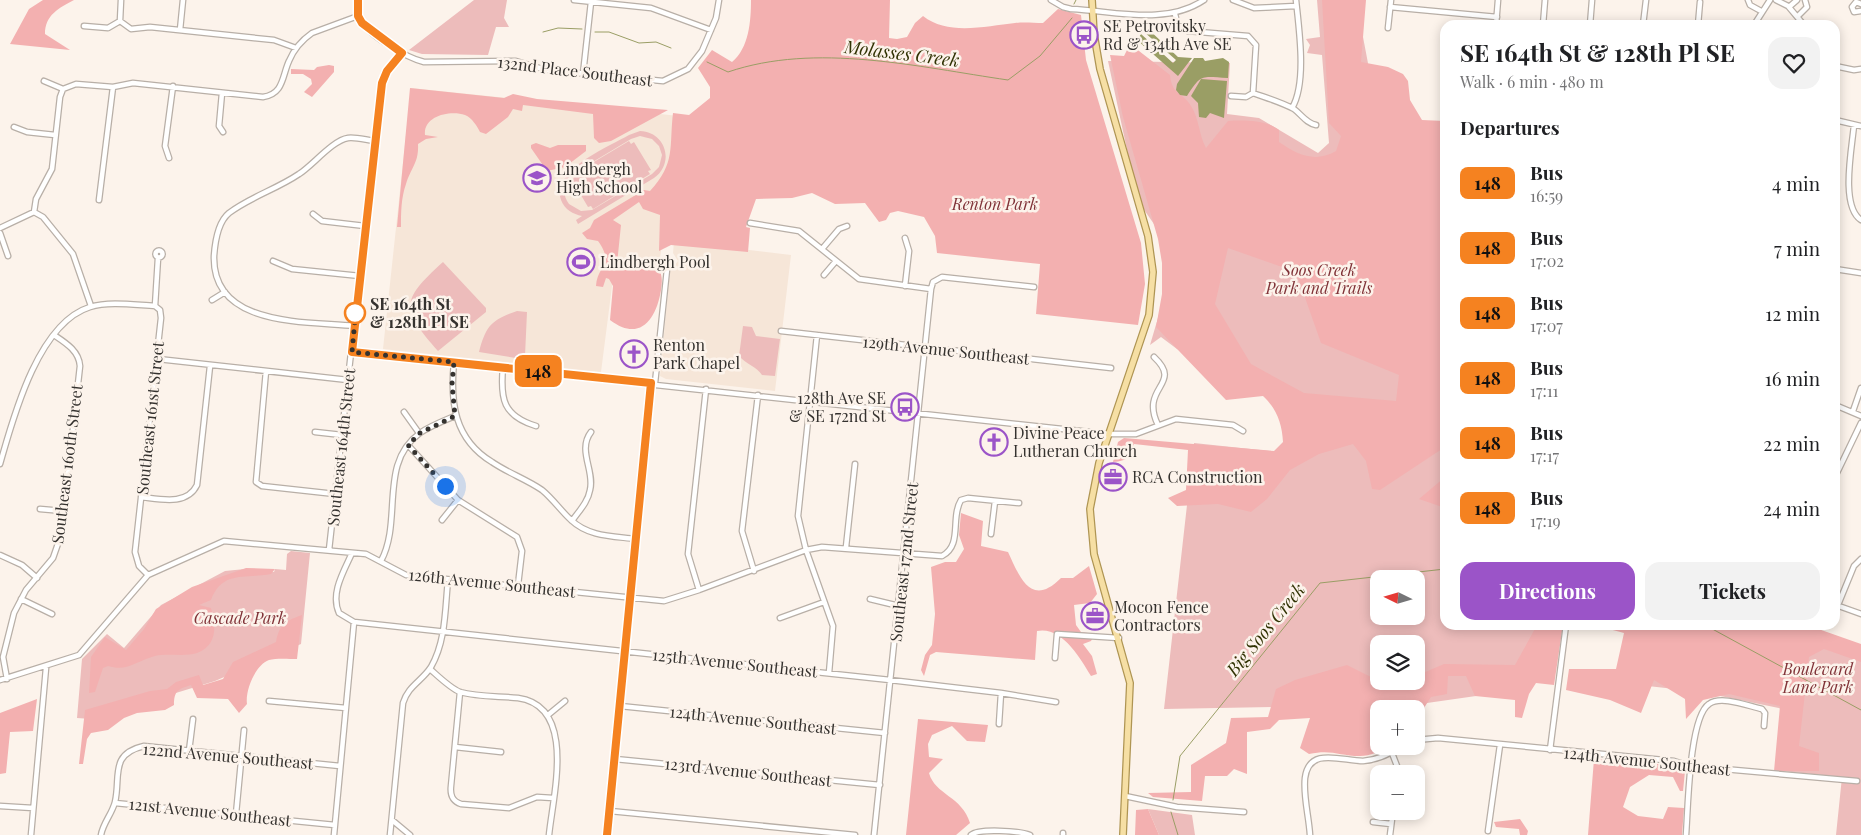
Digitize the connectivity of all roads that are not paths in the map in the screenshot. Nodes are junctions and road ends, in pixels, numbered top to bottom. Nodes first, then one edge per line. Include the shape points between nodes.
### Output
1 (121, 0) edge
2 (183, 0) edge
3 (358, 0) edge
4 (574, 0) edge
5 (719, 0) edge
6 (1051, 0) edge
7 (1092, 0) edge
8 (1204, 0) edge
9 (1233, 0) edge
10 (1296, 0) edge
11 (1391, 0) edge
12 (1498, 0) edge
13 (1545, 0) edge
14 (1592, 0) edge
15 (1646, 0) edge
16 (1748, 0) edge
17 (1776, 0) edge
18 (1797, 0) edge
19 (1805, 0) edge
20 (1700, 1) edge
21 (1768, 1) edge
22 (591, 2) junction
23 (1861, 4) edge
24 (1296, 6) junction
25 (1390, 6) junction
26 (1789, 7) junction
27 (1092, 10) junction
28 (1762, 11) junction
29 (1861, 11) edge
30 (1175, 14) junction
31 (358, 16) junction
32 (1798, 16) junction
33 (1497, 17) junction
34 (1497, 20) edge
35 (1543, 20) edge
36 (1590, 20) edge
37 (1644, 20) edge
38 (1698, 20) edge
39 (1757, 20) edge
40 (1801, 20) edge
41 (120, 21) junction
42 (84, 26) dead end
43 (1388, 28) dead end
44 (180, 30) junction
45 (711, 30) junction
46 (296, 48) junction
47 (402, 53) junction
48 (1840, 67) edge
49 (1861, 69) edge
50 (584, 74) junction
51 (44, 81) dead end
52 (172, 86) junction
53 (114, 87) junction
54 (63, 89) junction
55 (222, 93) junction
56 (1253, 93) junction
57 (1232, 96) dead end
58 (1292, 108) junction
59 (1840, 121) edge
60 (1316, 124) dead end
61 (1854, 125) junction
62 (1861, 126) edge
63 (14, 127) dead end
64 (223, 132) dead end
65 (55, 135) junction
66 (375, 141) junction
67 (169, 158) dead end
68 (99, 200) dead end
69 (34, 212) junction
70 (313, 214) dead end
71 (1861, 220) edge
72 (750, 223) dead end
73 (365, 226) junction
74 (847, 226) dead end
75 (0, 228) edge
76 (0, 233) edge
77 (905, 238) dead end
78 (822, 249) junction
79 (8, 256) dead end
80 (158, 258) dead end
81 (668, 260) dead end
82 (273, 261) dead end
83 (836, 261) junction
84 (1840, 270) edge
85 (1861, 273) edge
86 (824, 275) dead end
87 (360, 276) junction
88 (906, 286) junction
89 (1034, 287) dead end
90 (931, 289) junction
91 (224, 292) junction
92 (212, 300) dead end
93 (91, 306) junction
94 (155, 306) junction
95 (354, 326) junction
96 (781, 331) dead end
97 (54, 335) junction
98 (817, 335) junction
99 (926, 348) junction
100 (352, 352) junction
101 (1154, 357) dead end
102 (158, 359) junction
103 (454, 362) junction
104 (210, 366) junction
105 (503, 367) junction
106 (1111, 368) dead end
107 (266, 371) junction
108 (348, 380) junction
109 (653, 383) junction
110 (1861, 388) edge
111 (706, 389) junction
112 (758, 395) junction
113 (809, 401) junction
114 (1840, 407) edge
115 (404, 412) dead end
116 (1853, 412) junction
117 (920, 413) junction
118 (455, 416) junction
119 (1861, 416) edge
120 (1861, 423) edge
121 (1158, 425) junction
122 (536, 426) dead end
123 (1243, 431) dead end
124 (315, 432) dead end
125 (591, 432) dead end
126 (420, 433) junction
127 (1109, 434) junction
128 (342, 435) junction
129 (408, 445) junction
130 (0, 464) edge
131 (855, 464) dead end
132 (1840, 467) edge
133 (335, 494) junction
134 (141, 497) junction
135 (458, 500) junction
136 (995, 501) junction
137 (1019, 503) dead end
138 (40, 509) dead end
139 (64, 511) junction
140 (442, 520) dead end
141 (572, 521) junction
142 (991, 534) dead end
143 (636, 539) junction
144 (846, 547) junction
145 (329, 550) junction
146 (806, 550) junction
147 (352, 553) junction
148 (905, 554) junction
149 (0, 555) edge
150 (1861, 559) edge
151 (381, 561) junction
152 (754, 571) junction
153 (148, 576) junction
154 (37, 578) junction
155 (448, 580) junction
156 (518, 585) junction
157 (699, 590) junction
158 (1840, 596) edge
159 (631, 598) junction
160 (21, 599) junction
161 (870, 600) dead end
162 (824, 602) junction
163 (899, 606) junction
164 (1840, 606) edge
165 (52, 614) dead end
166 (1861, 614) edge
167 (780, 618) dead end
168 (354, 622) junction
169 (1565, 630) edge
170 (443, 632) junction
171 (1119, 638) junction
172 (625, 651) junction
173 (1055, 658) dead end
174 (46, 668) junction
175 (430, 669) junction
176 (829, 673) junction
177 (7, 679) junction
178 (0, 680) edge
179 (890, 680) junction
180 (460, 692) junction
181 (1001, 693) junction
182 (269, 701) dead end
183 (566, 701) dead end
184 (1056, 702) dead end
185 (620, 706) junction
186 (346, 708) junction
187 (548, 715) junction
188 (193, 719) dead end
189 (999, 724) dead end
190 (1764, 726) dead end
191 (244, 730) dead end
192 (885, 733) junction
193 (1425, 739) edge
194 (1500, 744) junction
195 (455, 747) junction
196 (1550, 750) junction
197 (189, 751) junction
198 (501, 752) dead end
199 (1384, 755) edge
200 (241, 756) junction
201 (615, 759) junction
202 (340, 766) junction
203 (1690, 766) junction
204 (1857, 781) dead end
205 (880, 785) junction
206 (1125, 796) junction
207 (553, 798) junction
208 (115, 803) junction
209 (0, 806) edge
210 (33, 808) junction
211 (610, 811) junction
212 (1244, 812) dead end
213 (236, 814) junction
214 (392, 820) junction
215 (1392, 820) edge
216 (1372, 822) dead end
217 (1391, 824) junction
218 (335, 825) junction
219 (1488, 832) dead end
220 (31, 835) edge
221 (101, 835) edge
222 (334, 835) edge
223 (390, 835) edge
224 (410, 835) edge
225 (549, 835) edge
226 (607, 835) edge
227 (854, 835) edge
228 (874, 835) edge
229 (971, 835) edge
230 (1030, 835) edge
231 (1123, 835) edge
232 (1310, 835) edge
233 (1390, 835) edge
234 (1686, 835) edge

1 - 41 street
2 - 44 street
3 - 31 street
4 - 22 street
5 - 45 street
6 - 27 street via 1063,8
7 - 27 main road
8 - 30 street
9 - 24 street via 1254,8
10 - 24 street
11 - 25 street
12 - 33 street
13 - 35 street
14 - 36 street
15 - 37 street
16 - 28 street via 1750,5
17 - 26 street
18 - 26 street
19 - 32 street via 1807,7
20 - 38 street
21 - 28 street
22 - 45 street via 651,8
22 - 50 street
23 - 29 street via 1856,2 1852,7 1854,12
24 - 58 street via 1301,47 1297,99
25 - 33 street
25 - 43 street
26 - 32 street
27 - 30 street
27 - 127 main road via 1100,69 1148,236 1153,272 1149,315
28 - 39 street
30 - 56 street via 1177,22 1187,30 1248,36 1254,40
31 - 46 street via 312,33
31 - 47 street, 132nd Place Southeast via 369,30
32 - 40 street
33 - 34 street
41 - 42 street via 108,28
41 - 44 street via 131,29
44 - 46 street via 274,40
45 - 50 street, 132nd Place Southeast via 696,60 677,75 654,81
46 - 55 street via 281,86 271,96
47 - 50 street, 132nd Place Southeast via 424,62 516,61 546,70
47 - 66 street, Southeast 164th Street via 382,83
48 - 49 street
51 - 54 street
52 - 53 street via 133,83
52 - 55 street
52 - 67 street via 165,146
53 - 54 street via 76,84
53 - 68 street
54 - 65 street
55 - 64 street via 219,123
56 - 57 street via 1246,97
56 - 58 street
58 - 60 street via 1307,122
59 - 61 street
61 - 62 street
61 - 71 street via 1849,195 1851,208
63 - 65 street
65 - 69 street via 52,169 36,199
66 - 73 street, Southeast 164th Street
66 - 91 street via 342,140 300,174 229,213 218,231 214,256
69 - 75 street
69 - 93 street via 43,217 73,254
70 - 73 street via 322,222
72 - 78 street via 792,228
73 - 87 street, Southeast 164th Street
74 - 78 street via 839,229
76 - 79 street
77 - 88 street via 909,251
78 - 83 street
80 - 94 street, Southeast 161st Street
81 - 109 street
82 - 87 street via 292,270
83 - 86 street
83 - 88 street via 859,279
84 - 85 street
87 - 95 street, Southeast 164th Street
88 - 90 street
89 - 90 street via 942,277 933,282
90 - 99 street, Southeast 172nd Street
91 - 92 street
91 - 95 street via 241,308 261,316
93 - 94 street
93 - 97 street via 79,311
94 - 102 street, Southeast 161st Street via 160,310 161,318
95 - 100 street, Southeast 164th Street
96 - 98 street, 129th Avenue Southeast
97 - 130 street via 18,399
97 - 139 street, Southeast 160th Street via 70,346 79,362
98 - 99 street, 129th Avenue Southeast
98 - 113 street
99 - 106 street, 129th Avenue Southeast
99 - 117 street, Southeast 172nd Street
100 - 103 street
100 - 108 street, Southeast 164th Street
101 - 121 street via 1162,364 1166,376 1152,402
102 - 104 street
102 - 134 street, Southeast 161st Street
103 - 105 street
103 - 118 street
104 - 107 street
104 - 134 street via 197,485 190,494 175,500
105 - 109 street
105 - 122 street via 501,390 506,404 518,419
107 - 108 street
107 - 133 street via 256,482 262,486
108 - 128 street, Southeast 164th Street
109 - 111 street
109 - 143 street
110 - 116 street
111 - 112 street
111 - 157 street via 688,554
112 - 113 street
112 - 152 street via 742,531
113 - 117 street
113 - 146 street via 798,516
114 - 116 street
115 - 126 street
116 - 119 street
117 - 127 street
117 - 148 street, Southeast 172nd Street
118 - 126 street
118 - 141 street via 483,456 544,492
120 - 132 street
121 - 123 street via 1176,419 1233,425
121 - 127 street via 1136,434
124 - 128 street
125 - 141 street via 585,446 591,489
126 - 129 street
127 - 171 main road via 1095,477 1089,521 1094,554
128 - 133 street, Southeast 164th Street
129 - 135 street
129 - 151 street via 395,473 389,545
131 - 144 street
133 - 145 street, Southeast 164th Street
134 - 153 street, Southeast 161st Street via 135,552 139,566
135 - 140 street
135 - 156 street via 512,532 519,540 522,552
136 - 137 street
136 - 142 street
136 - 148 street, 126th Avenue Southeast via 961,500 957,508 954,543 946,554 936,557
138 - 139 street
139 - 154 street, Southeast 160th Street via 58,548
141 - 143 street via 598,535
143 - 159 street
144 - 146 street, 126th Avenue Southeast
144 - 148 street, 126th Avenue Southeast
145 - 147 street, 126th Avenue Southeast
145 - 153 street, 126th Avenue Southeast via 224,540
146 - 152 street, 126th Avenue Southeast
146 - 162 street
147 - 151 street, 126th Avenue Southeast via 366,554
147 - 168 street via 335,599 339,613
148 - 163 street, Southeast 172nd Street
149 - 154 street via 22,565
150 - 158 street via 1854,566
151 - 155 street, 126th Avenue Southeast via 406,575
152 - 157 street, 126th Avenue Southeast
153 - 174 street, 126th Avenue Southeast via 79,656
154 - 160 street, Southeast 160th Street
155 - 156 street, 126th Avenue Southeast
155 - 170 street
156 - 159 street, 126th Avenue Southeast
157 - 159 street, 126th Avenue Southeast via 664,600
159 - 172 street
160 - 165 street
160 - 177 street, Southeast 160th Street via 10,625 4,653
161 - 163 street
162 - 167 street
162 - 176 street via 834,631
163 - 179 street, Southeast 172nd Street
164 - 166 street
168 - 170 street, 125th Avenue Southeast
168 - 186 street
169 - 196 street
170 - 172 street, 125th Avenue Southeast
170 - 175 street
171 - 173 street via 1058,634
171 - 206 main road via 1130,690
172 - 176 street, 125th Avenue Southeast
172 - 185 street
174 - 177 street
174 - 210 street
175 - 180 street
175 - 214 street via 410,688 403,703
176 - 179 street, 125th Avenue Southeast
177 - 178 street
179 - 181 street, 125th Avenue Southeast
179 - 192 street, Southeast 172nd Street
180 - 187 street via 521,698 534,703
180 - 195 street
181 - 184 street, 125th Avenue Southeast
181 - 189 street
182 - 186 street
183 - 187 street
185 - 192 street, 124th Avenue Southeast
185 - 201 street
186 - 202 street
187 - 207 street via 557,741
188 - 197 street
190 - 203 street via 1762,708 1721,701 1708,704 1698,721
191 - 200 street
192 - 205 street, Southeast 172nd Street
193 - 194 street, 124th Avenue Southeast
194 - 196 street, 124th Avenue Southeast
194 - 219 street
195 - 198 street
195 - 207 street via 451,796 455,801 495,808 517,806 537,797
196 - 203 street, 124th Avenue Southeast via 1674,761
197 - 200 street, 122nd Avenue Southeast
197 - 208 street, 122nd Avenue Southeast via 144,746 134,748 118,766
199 - 232 street via 1362,761 1324,757 1313,762 1306,777
200 - 202 street, 122nd Avenue Southeast
200 - 213 street
201 - 205 street, 123rd Avenue Southeast
201 - 211 street
202 - 218 street
203 - 204 street, 124th Avenue Southeast
203 - 234 street
205 - 228 street, Southeast 172nd Street
206 - 212 street via 1177,807
206 - 231 main road
207 - 225 street
208 - 213 street, 121st Avenue Southeast
208 - 221 street
209 - 210 street
210 - 220 street
211 - 226 street
211 - 227 street
213 - 218 street, 121st Avenue Southeast
214 - 223 street
214 - 224 street
215 - 217 street
216 - 217 street
217 - 233 street
218 - 222 street
229 - 230 street via 984,831

